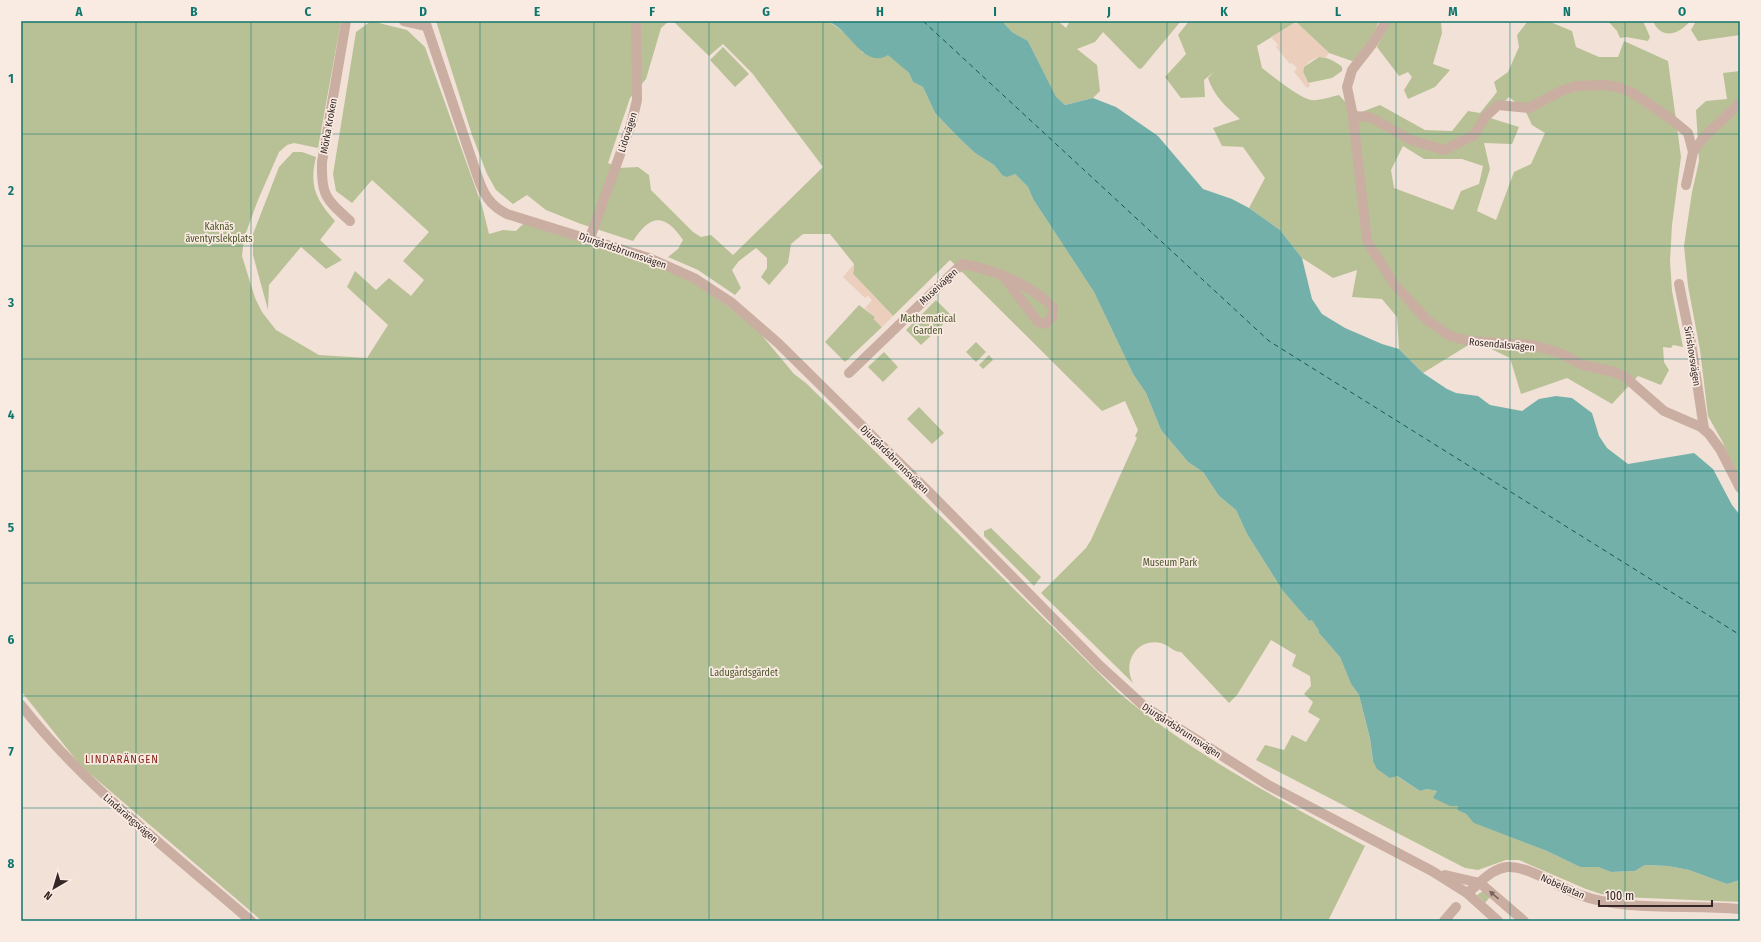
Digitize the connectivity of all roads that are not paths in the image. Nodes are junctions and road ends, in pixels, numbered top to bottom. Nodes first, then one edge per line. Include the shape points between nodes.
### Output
1 (346, 21) edge
2 (404, 21) edge
3 (636, 21) edge
4 (1386, 21) edge
5 (425, 23) edge
6 (1740, 103) edge
7 (1353, 116) junction
8 (1693, 152) junction
9 (1686, 185) dead end
10 (350, 221) dead end
11 (590, 238) junction
12 (1003, 276) junction
13 (1679, 284) dead end
14 (849, 373) dead end
15 (1704, 429) junction
16 (1740, 488) edge
17 (21, 705) edge
18 (1432, 871) junction
19 (1480, 883) junction
20 (1467, 894) junction
21 (1456, 907) dead end
22 (1740, 909) edge
23 (251, 921) edge
24 (1444, 921) edge
25 (1498, 921) edge
26 (1524, 921) edge

1 - 10 street, Mörka Kroken via 322,162 321,182 328,200
2 - 5 street
3 - 11 street, Lidovägen via 637,100 632,121
4 - 7 street, Rosendalsvägen via 1349,76 1347,87
5 - 11 street, Djurgårdsbrunnsvägen via 487,198 507,214
6 - 8 street via 1704,137
7 - 8 street via 1370,116 1411,140 1444,150 1474,135 1485,117 1498,105 1529,108 1576,86 1606,85 1633,93 1671,119 1688,133
7 - 15 street, Rosendalsvägen via 1367,241 1394,284 1427,320 1458,339 1532,345 1583,365 1616,372 1664,411
8 - 9 street
11 - 18 street, Djurgårdsbrunnsvägen via 649,258 694,278 753,319 929,492 1099,665 1145,707 1268,785
12 - 12 street, Museivägen via 1039,294 1053,307 1052,317 1046,324 1038,322
12 - 14 street, Museivägen via 987,269 962,264
13 - 15 street, Sirishovsvägen via 1692,343
15 - 16 street, Rosendalsvägen via 1720,449
17 - 23 street, Lindarängsvägen via 60,752 108,798
18 - 19 street
18 - 20 street
19 - 20 street, Nobelgatan
19 - 22 street, Nobelgatan via 1496,869 1515,868 1533,873 1598,901 1630,905
26 -> 19 street
20 - 25 street
21 - 24 street

